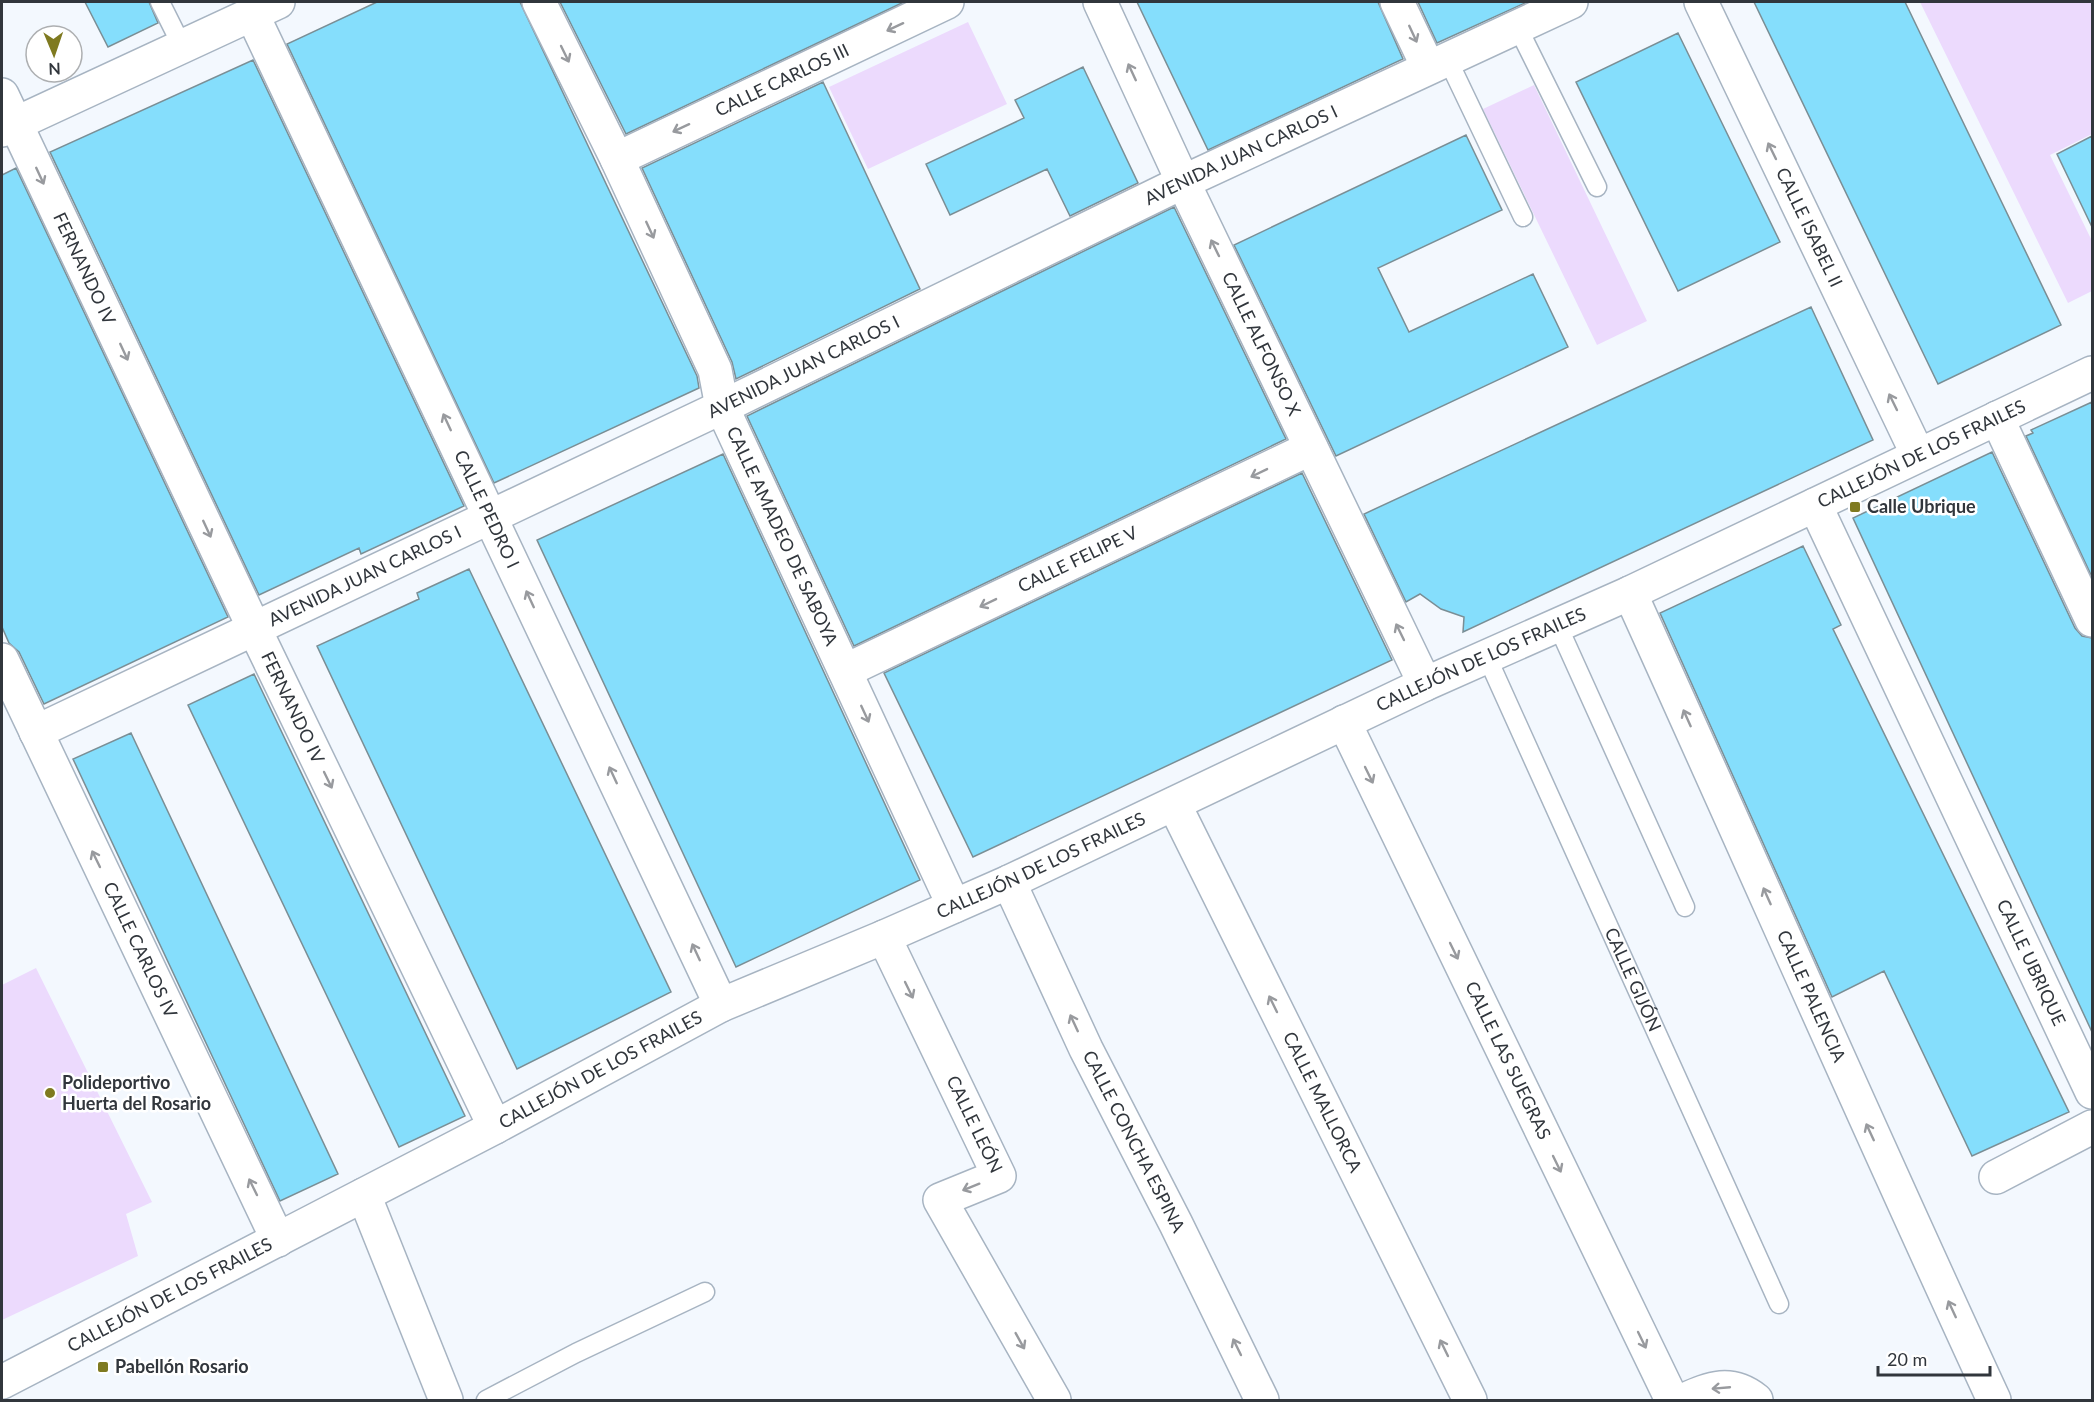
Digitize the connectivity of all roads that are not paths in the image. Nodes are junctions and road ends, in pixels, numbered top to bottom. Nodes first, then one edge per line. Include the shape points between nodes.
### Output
1 (160, 2) edge
2 (539, 2) edge
3 (947, 2) edge
4 (1100, 2) edge
5 (1397, 2) edge
6 (1571, 2) edge
7 (1701, 2) edge
8 (265, 8) edge
9 (1517, 26) junction
10 (182, 46) junction
11 (1438, 63) junction
12 (6, 116) edge
13 (617, 159) junction
14 (1182, 182) junction
15 (1597, 187) dead end
16 (1523, 218) dead end
17 (2092, 373) edge
18 (722, 407) junction
19 (1997, 418) junction
20 (1311, 448) junction
21 (1918, 455) junction
22 (1815, 505) junction
23 (491, 516) junction
24 (1630, 593) junction
25 (2092, 620) edge
26 (1558, 626) junction
27 (254, 628) junction
28 (1487, 657) junction
29 (2, 660) edge
30 (845, 671) junction
31 (1425, 684) junction
32 (1344, 722) junction
33 (36, 732) junction
34 (1174, 804) junction
35 (1009, 882) junction
36 (954, 906) junction
37 (1685, 907) dead end
38 (884, 937) junction
39 (721, 1005) junction
40 (2092, 1092) edge
41 (495, 1127) junction
42 (2092, 1127) edge
43 (1996, 1177) dead end
44 (364, 1195) junction
45 (278, 1240) junction
46 (705, 1292) dead end
47 (1779, 1304) dead end
48 (2, 1382) edge
49 (447, 1401) edge
50 (486, 1401) edge
51 (1054, 1401) edge
52 (1262, 1401) edge
53 (1470, 1401) edge
54 (1672, 1401) edge
55 (1684, 1401) edge
56 (1756, 1401) edge
57 (1994, 1401) edge

1 - 10 lane
2 -> 13 street, CALLE AMADEO DE SABOYA
3 -> 13 street, CALLE CARLOS III
14 -> 4 street, CALLE ALFONSO X
5 -> 11 street
6 - 9 street, AVENIDA JUAN CARLOS I
21 -> 7 street, CALLE ISABEL II
8 - 10 street
23 -> 8 street, CALLE PEDRO I
9 - 11 street, AVENIDA JUAN CARLOS I
9 - 15 lane
10 - 12 street
11 - 14 street, AVENIDA JUAN CARLOS I
11 - 16 lane
12 -> 27 street, FERNANDO IV
13 -> 18 street, CALLE AMADEO DE SABOYA via 715,370
14 - 18 street, AVENIDA JUAN CARLOS I
20 -> 14 street, CALLE ALFONSO X
17 - 19 street, CALLEJÓN DE LOS FRAILES
18 - 23 street, AVENIDA JUAN CARLOS I
18 - 30 street, CALLE AMADEO DE SABOYA
19 - 21 street, CALLEJÓN DE LOS FRAILES
19 - 25 street
20 -> 30 street, CALLE FELIPE V
31 -> 20 street, CALLE ALFONSO X
21 - 22 street, CALLEJÓN DE LOS FRAILES
22 - 24 street, CALLEJÓN DE LOS FRAILES
22 - 40 street, CALLE UBRIQUE
23 - 27 street, AVENIDA JUAN CARLOS I
39 -> 23 street, CALLE PEDRO I
24 - 26 street, CALLEJÓN DE LOS FRAILES
57 -> 24 street, CALLE PALENCIA via 1860,1111
26 - 28 street, CALLEJÓN DE LOS FRAILES
26 - 37 lane
27 - 33 street, AVENIDA JUAN CARLOS I
27 -> 41 street, FERNANDO IV
28 - 31 street, CALLEJÓN DE LOS FRAILES
28 - 47 lane, CALLE GIJÓN
29 - 33 street, CALLE CARLOS IV
30 -> 36 street, CALLE AMADEO DE SABOYA
31 - 32 street, CALLEJÓN DE LOS FRAILES
32 - 34 street, CALLEJÓN DE LOS FRAILES
32 -> 54 street, CALLE LAS SUEGRAS
45 -> 33 street, CALLE CARLOS IV
34 - 35 street, CALLEJÓN DE LOS FRAILES
53 -> 34 street, CALLE MALLORCA
35 - 36 street, CALLEJÓN DE LOS FRAILES
52 -> 35 street, CALLE CONCHA ESPINA via 1086,1049
36 - 38 street, CALLEJÓN DE LOS FRAILES
38 - 39 street, CALLEJÓN DE LOS FRAILES
38 -> 51 street, CALLE LEÓN via 999,1176 940,1200
39 - 41 street, CALLEJÓN DE LOS FRAILES
41 - 44 street, CALLEJÓN DE LOS FRAILES
42 - 43 street
44 - 45 street, CALLEJÓN DE LOS FRAILES
44 - 49 street
45 - 48 street, CALLEJÓN DE LOS FRAILES
46 - 50 lane
56 -> 55 street via 1731,1387 1716,1387

